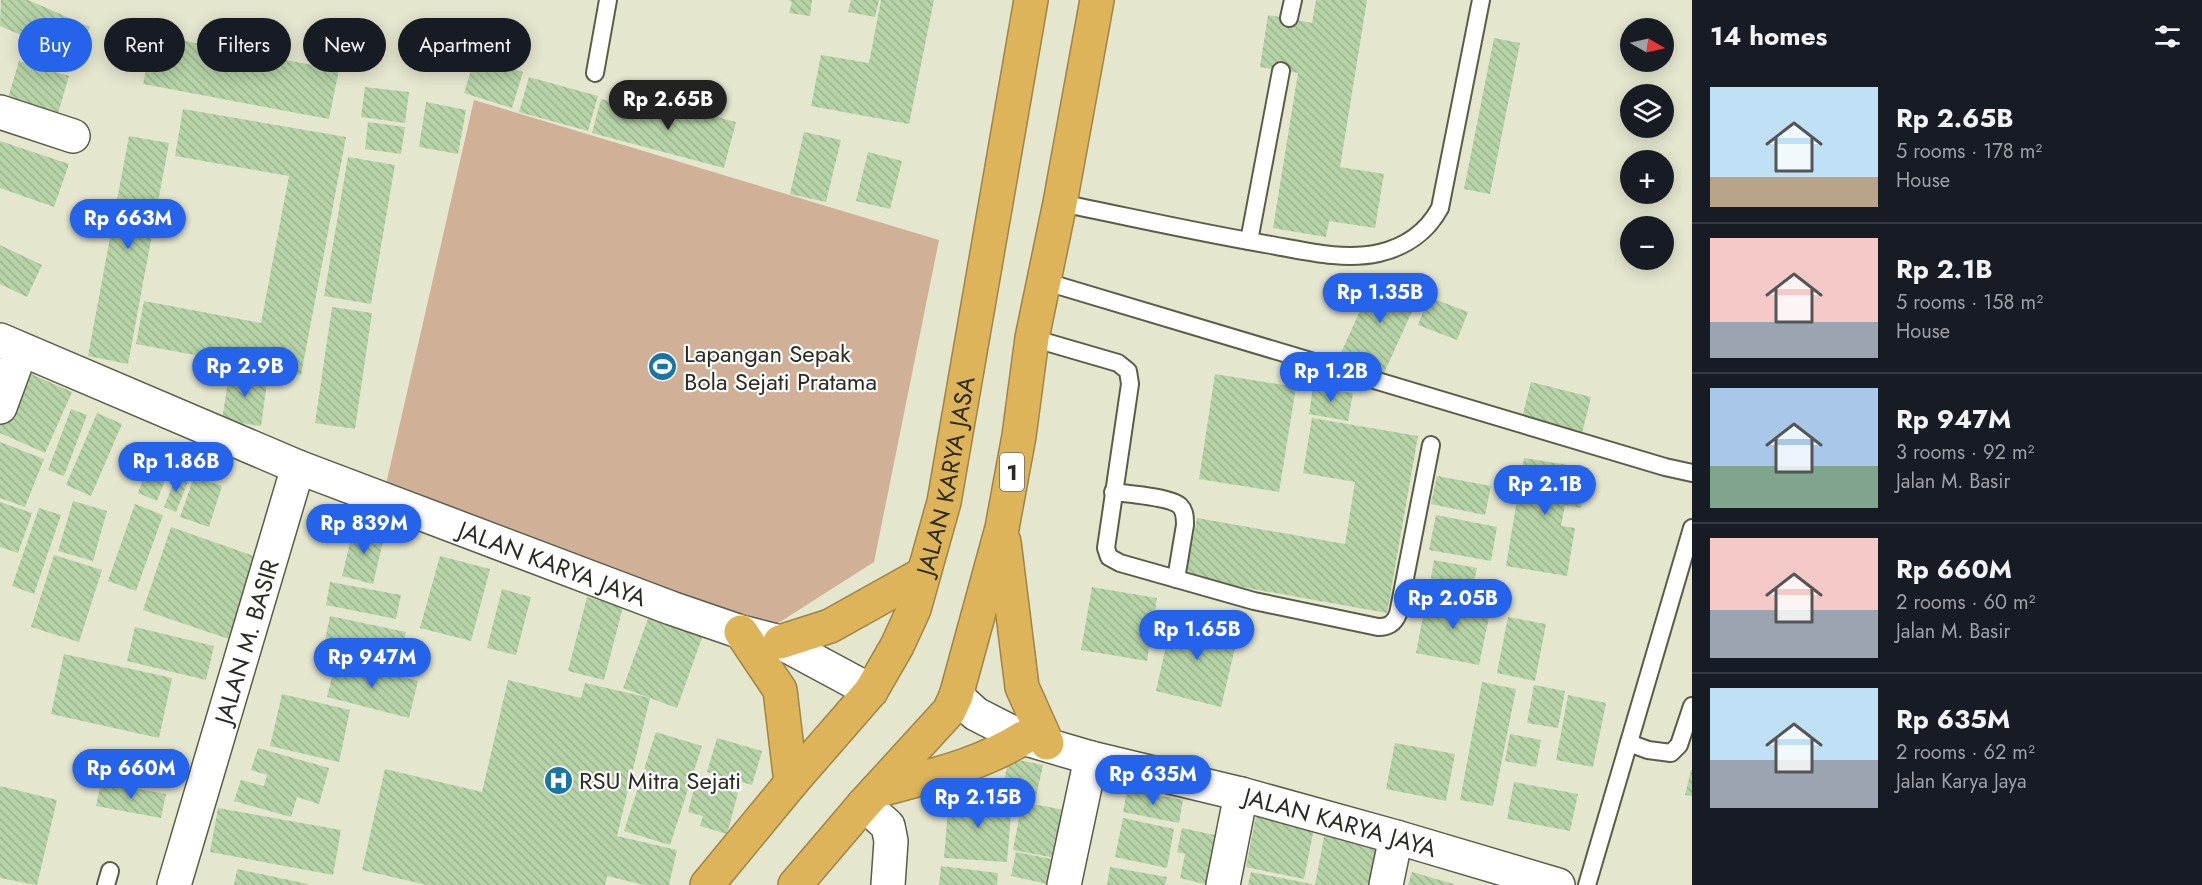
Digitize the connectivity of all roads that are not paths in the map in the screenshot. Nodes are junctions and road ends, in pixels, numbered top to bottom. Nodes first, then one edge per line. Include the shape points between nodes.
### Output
1 (608, 0) edge
2 (1031, 0) edge
3 (1097, 0) edge
4 (1293, 0) edge
5 (1481, 0) edge
6 (1289, 18) dead end
7 (1281, 71) dead end
8 (595, 73) dead end
9 (0, 112) edge
10 (73, 136) dead end
11 (1060, 203) junction
12 (1249, 242) junction
13 (1044, 282) junction
14 (1032, 338) junction
15 (10, 345) edge
16 (0, 406) edge
17 (1431, 445) dead end
18 (298, 467) junction
19 (1692, 473) edge
20 (1113, 492) junction
21 (1002, 528) junction
22 (1692, 528) edge
23 (923, 574) junction
24 (1176, 579) junction
25 (741, 632) junction
26 (780, 642) junction
27 (871, 691) junction
28 (956, 696) junction
29 (1692, 706) edge
30 (1035, 741) junction
31 (1629, 743) junction
32 (1091, 758) junction
33 (790, 783) junction
34 (1240, 795) junction
35 (870, 797) junction
36 (1396, 837) junction
37 (174, 885) edge
38 (707, 885) edge
39 (795, 885) edge
40 (888, 885) edge
41 (1064, 885) edge
42 (1223, 885) edge
43 (1386, 885) edge
44 (1558, 885) edge
45 (1587, 885) edge

1 - 8 lane
2 - 23 highway, JALAN KARYA JASA via 944,502
3 - 11 highway, 1
4 - 6 lane
5 - 12 lane via 1444,193 1432,222 1422,233 1380,253 1357,255 1323,254
7 - 12 lane
9 - 10 main road
11 - 12 lane
11 - 13 highway, 1
13 - 14 highway, 1
13 - 19 lane
14 - 20 lane via 1118,363 1128,371 1130,384
14 - 21 highway, 1
15 - 16 main road
15 - 18 main road, JALAN KARYA JAYA
17 - 24 lane via 1398,614 1389,625 1378,627 1254,601
18 - 25 main road, JALAN KARYA JAYA
18 - 37 main road, JALAN M. BASIR
20 - 24 lane via 1106,548 1109,557
20 - 24 lane via 1164,500 1181,507 1185,525
21 - 28 highway, 1
21 - 30 highway via 1022,687
22 - 31 lane
23 - 26 highway via 830,626
23 - 27 highway, JALAN KARYA JASA via 914,609
25 - 26 main road, JALAN KARYA JAYA
25 - 33 highway via 780,690
26 - 27 main road, JALAN KARYA JAYA
27 - 33 highway, JALAN KARYA JASA
28 - 30 main road, JALAN KARYA JAYA via 976,714
28 - 35 highway, 1 via 949,711
29 - 31 lane via 1679,745 1671,753
30 - 32 main road, JALAN KARYA JAYA
30 - 35 highway
31 - 45 lane
32 - 34 main road, JALAN KARYA JAYA
32 - 41 main road
33 - 38 highway, JALAN KARYA JASA
34 - 36 main road, JALAN KARYA JAYA
34 - 42 main road
35 - 39 highway, 1
35 - 40 main road via 888,826
36 - 43 main road
36 - 44 main road, JALAN KARYA JAYA

